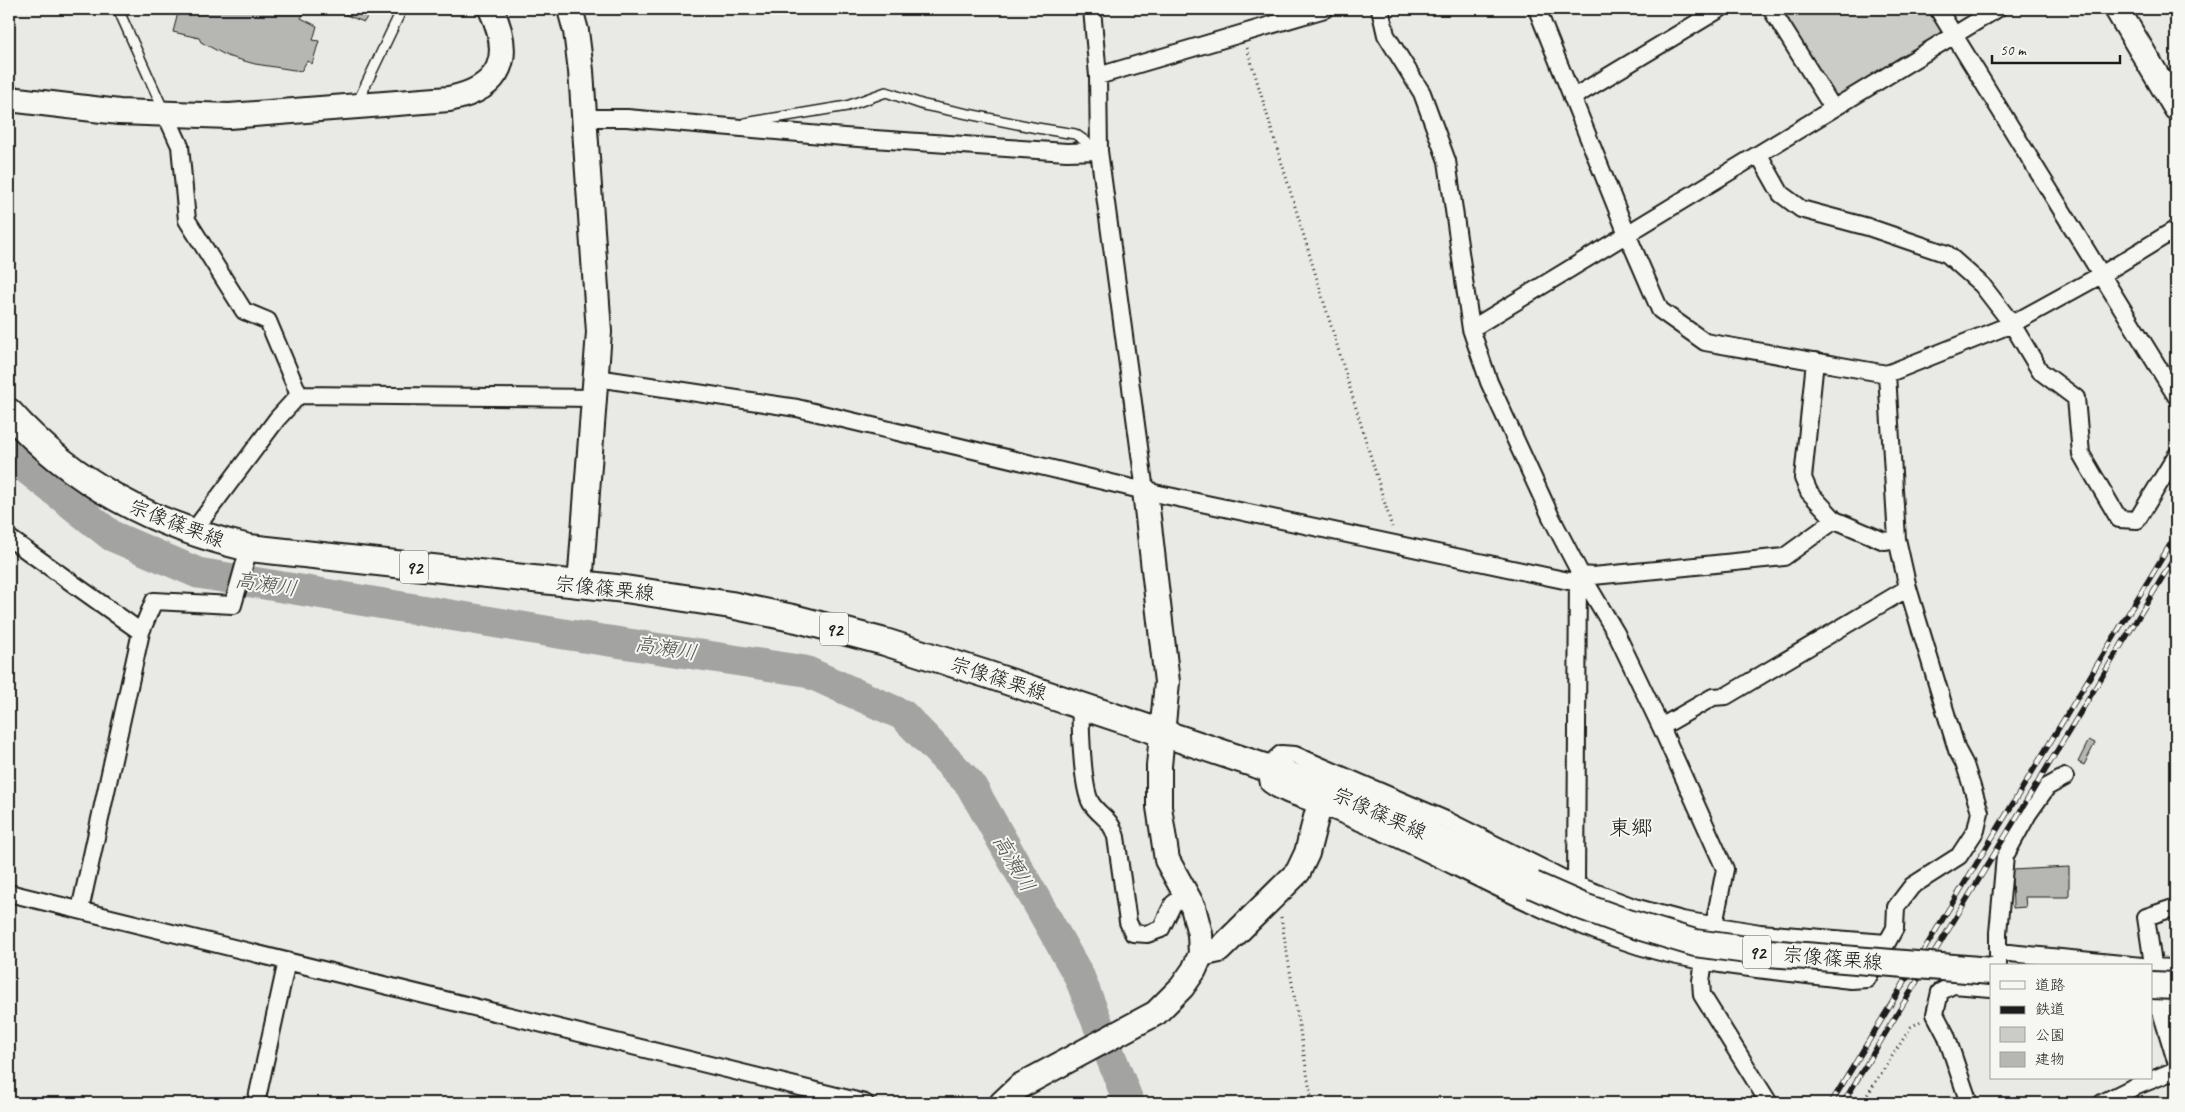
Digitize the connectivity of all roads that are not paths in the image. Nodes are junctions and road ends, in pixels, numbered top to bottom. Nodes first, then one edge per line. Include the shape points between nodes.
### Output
1 (118, 9) edge
2 (402, 9) edge
3 (491, 9) edge
4 (570, 9) edge
5 (1092, 9) edge
6 (1326, 9) edge
7 (1380, 9) edge
8 (1537, 9) edge
9 (1720, 9) edge
10 (1771, 9) edge
11 (1938, 9) edge
12 (1997, 9) edge
13 (2117, 9) edge
14 (1954, 36) junction
15 (1098, 76) junction
16 (1572, 98) junction
17 (9, 99) edge
18 (356, 106) junction
19 (1833, 108) junction
20 (2176, 108) edge
21 (166, 115) junction
22 (584, 118) junction
23 (722, 126) junction
24 (1099, 151) junction
25 (1759, 155) junction
26 (2176, 229) edge
27 (1627, 234) junction
28 (2102, 275) junction
29 (2012, 324) junction
30 (1471, 329) junction
31 (1816, 361) junction
32 (1887, 374) junction
33 (596, 388) junction
34 (299, 395) junction
35 (2176, 396) edge
36 (9, 412) edge
37 (2176, 456) edge
38 (1145, 491) junction
39 (1835, 520) junction
40 (192, 533) junction
41 (9, 538) edge
42 (1897, 539) junction
43 (246, 556) junction
44 (1579, 575) junction
45 (580, 585) junction
46 (1908, 588) junction
47 (141, 632) junction
48 (1081, 705) junction
49 (1661, 727) junction
50 (1162, 733) junction
51 (1266, 768) junction
52 (2065, 777) dead end
53 (1319, 806) junction
54 (1576, 885) junction
55 (9, 892) edge
56 (1185, 895) junction
57 (2176, 907) edge
58 (80, 910) junction
59 (1714, 924) junction
60 (1886, 943) junction
61 (1200, 954) junction
62 (287, 961) junction
63 (1704, 961) junction
64 (1996, 963) edge
65 (2150, 964) edge
66 (2176, 968) edge
67 (2152, 981) edge
68 (2152, 982) edge
69 (2152, 983) edge
70 (2152, 985) edge
71 (2176, 986) edge
72 (1990, 988) edge
73 (2176, 1005) edge
74 (2176, 1061) edge
75 (2176, 1070) edge
76 (2152, 1080) edge
77 (2152, 1080) edge
78 (256, 1103) edge
79 (864, 1103) edge
80 (1002, 1103) edge
81 (1769, 1103) edge
82 (1968, 1103) edge
83 (2102, 1103) edge

1 - 21 lane
2 - 18 lane
3 - 18 street via 502,36 501,62 477,90 449,99
4 - 22 street via 577,39
5 - 15 street
6 - 15 street
7 - 30 street via 1386,35 1422,93 1447,161
8 - 16 street
9 - 16 street
10 - 19 street
11 - 14 street
12 - 14 street
13 - 20 street
14 - 19 street
14 - 28 street
15 - 24 street
16 - 27 street
17 - 21 street
18 - 21 street via 229,116
19 - 25 street
21 - 34 street via 180,146 187,220 244,312 268,321
22 - 23 street
22 - 33 street via 600,332
23 - 24 street via 990,147
23 - 24 lane via 847,106 886,92 924,105 1076,134
24 - 38 street
25 - 27 street
25 - 29 street via 1781,194 1801,209 1868,227 1947,254 1982,285
26 - 28 street
27 - 30 street
27 - 31 street via 1660,310 1705,342
28 - 29 street
28 - 35 street
29 - 32 street
29 - 37 street via 2040,372 2076,398 2081,454 2119,519 2137,520
30 - 44 street via 1489,382
31 - 32 street
31 - 39 street via 1803,478 1810,492
32 - 42 street
33 - 34 street
33 - 38 street via 797,408
33 - 45 street
34 - 40 street via 277,418
36 - 40 main road, 宗像篠栗線 / 92 via 38,443 97,487 147,514
38 - 44 street via 1397,545
38 - 50 street via 1167,682
39 - 42 street via 1884,541
39 - 44 street via 1784,557
40 - 43 main road, 宗像篠栗線 / 92
41 - 47 street
42 - 46 street
43 - 45 main road, 宗像篠栗線 / 92
43 - 47 street via 233,604 154,601
44 - 49 street via 1616,633
44 - 54 street
45 - 48 main road, 宗像篠栗線 / 92 via 730,604 797,619 895,645
46 - 49 street via 1726,696 1713,697
46 - 60 street via 1957,750 1980,812 1976,830 1959,856 1912,886 1896,907 1895,928
47 - 58 street
48 - 50 main road, 宗像篠栗線 / 92
48 - 56 street via 1079,730 1090,802 1112,824 1128,922 1133,933 1147,934 1160,929 1173,904
49 - 59 street via 1725,869
50 - 51 main road, 宗像篠栗線 / 92
50 - 56 street via 1159,807 1167,860
51 - 53 street via 1269,784 1280,793
51 - 54 street via 1281,754 1295,755 1446,820
51 - 64 main road, 宗像篠栗線 / 92, bridge via 1359,801 1589,909 1694,943 1769,953
52 - 64 street via 2047,787 2005,856
53 - 61 street via 1307,853 1298,872 1219,950
53 - 63 street via 1376,829 1550,913 1601,934
54 - 59 street via 1634,908
55 - 58 street
56 - 61 street via 1200,934
57 - 65 street via 2146,917
58 - 62 street
59 - 60 street via 1760,933
59 - 63 street
60 - 63 street via 1867,979 1851,980
61 - 80 street via 1182,987 1156,1013 1020,1086
62 - 78 street
62 - 79 street
63 - 81 street via 1702,995
66 - 67 street
68 - 71 main road, bridge
69 - 73 street
70 - 74 street
72 - 82 street via 1953,985 1940,992 1935,1014 1946,1035
75 - 77 street
76 - 83 street

